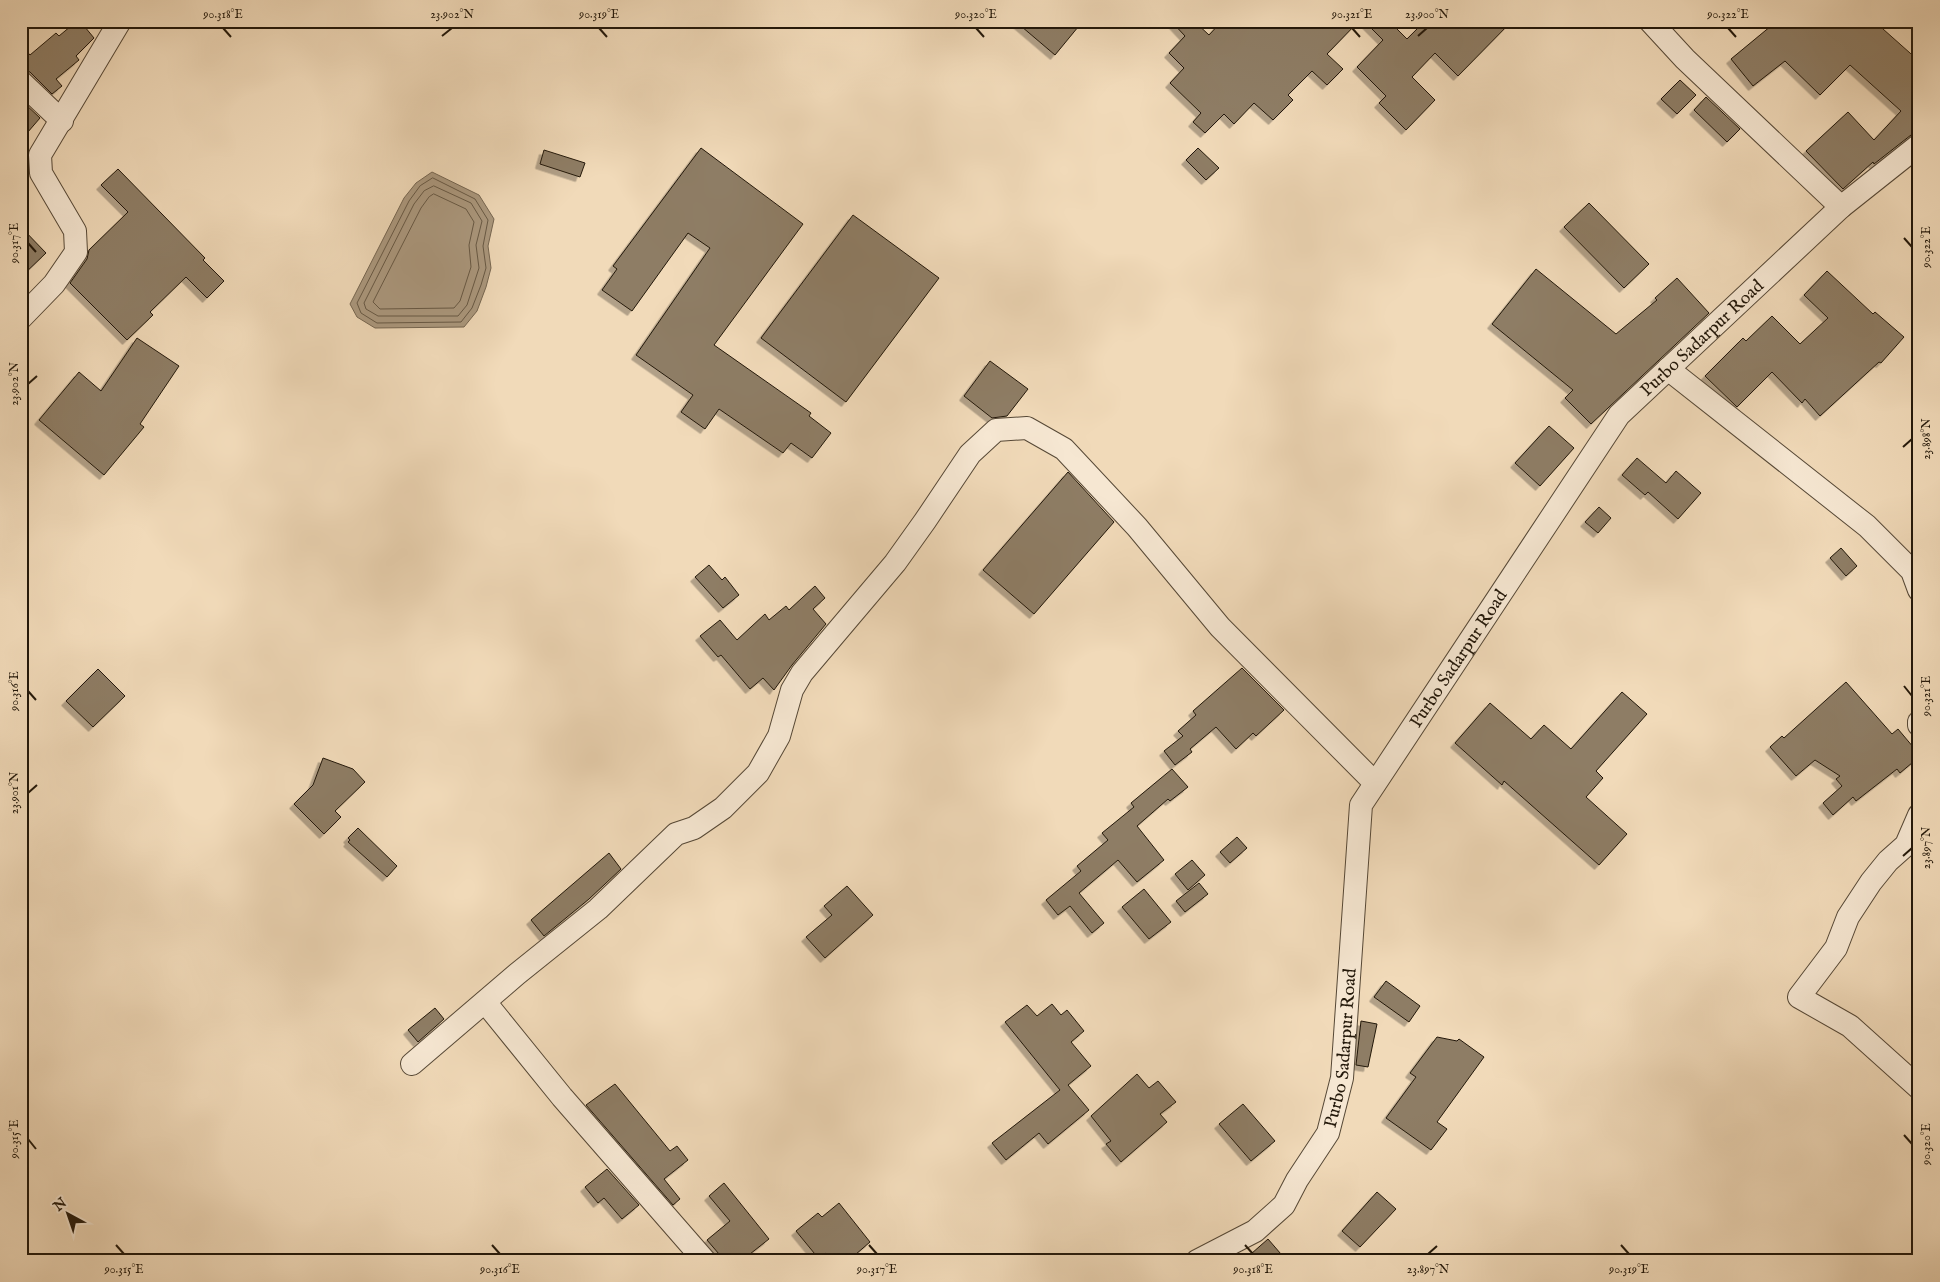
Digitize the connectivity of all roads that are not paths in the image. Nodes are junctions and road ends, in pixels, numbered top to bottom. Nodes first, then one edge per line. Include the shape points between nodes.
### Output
1 (120, 21) edge
2 (1650, 21) edge
3 (21, 82) edge
4 (62, 121) junction
5 (1919, 145) edge
6 (1841, 207) junction
7 (21, 318) edge
8 (1668, 369) junction
9 (1919, 590) edge
10 (1375, 783) junction
11 (1919, 815) edge
12 (485, 1002) junction
13 (412, 1064) dead end
14 (1919, 1088) edge
15 (705, 1261) edge
16 (1197, 1261) edge

1 - 4 street
2 - 6 street via 1685,59
3 - 4 street
4 - 7 street via 40,155 41,173 75,231 76,252 54,284
5 - 6 street, Purbo Sadarpur Road
6 - 8 street, Purbo Sadarpur Road
8 - 9 street via 1866,526 1912,571
8 - 10 street, Purbo Sadarpur Road via 1619,415
10 - 12 street via 1220,627 1137,527 1064,450 1027,428 996,430 970,454 895,563 802,673 792,690 779,736 758,772 723,808 694,828 676,834 598,909
10 - 16 street, Purbo Sadarpur Road via 1361,805 1342,1078 1328,1133 1284,1205 1255,1231
11 - 14 street via 1906,846 1871,882 1848,917 1836,948 1799,997 1850,1026
12 - 13 street
12 - 15 street via 556,1090

